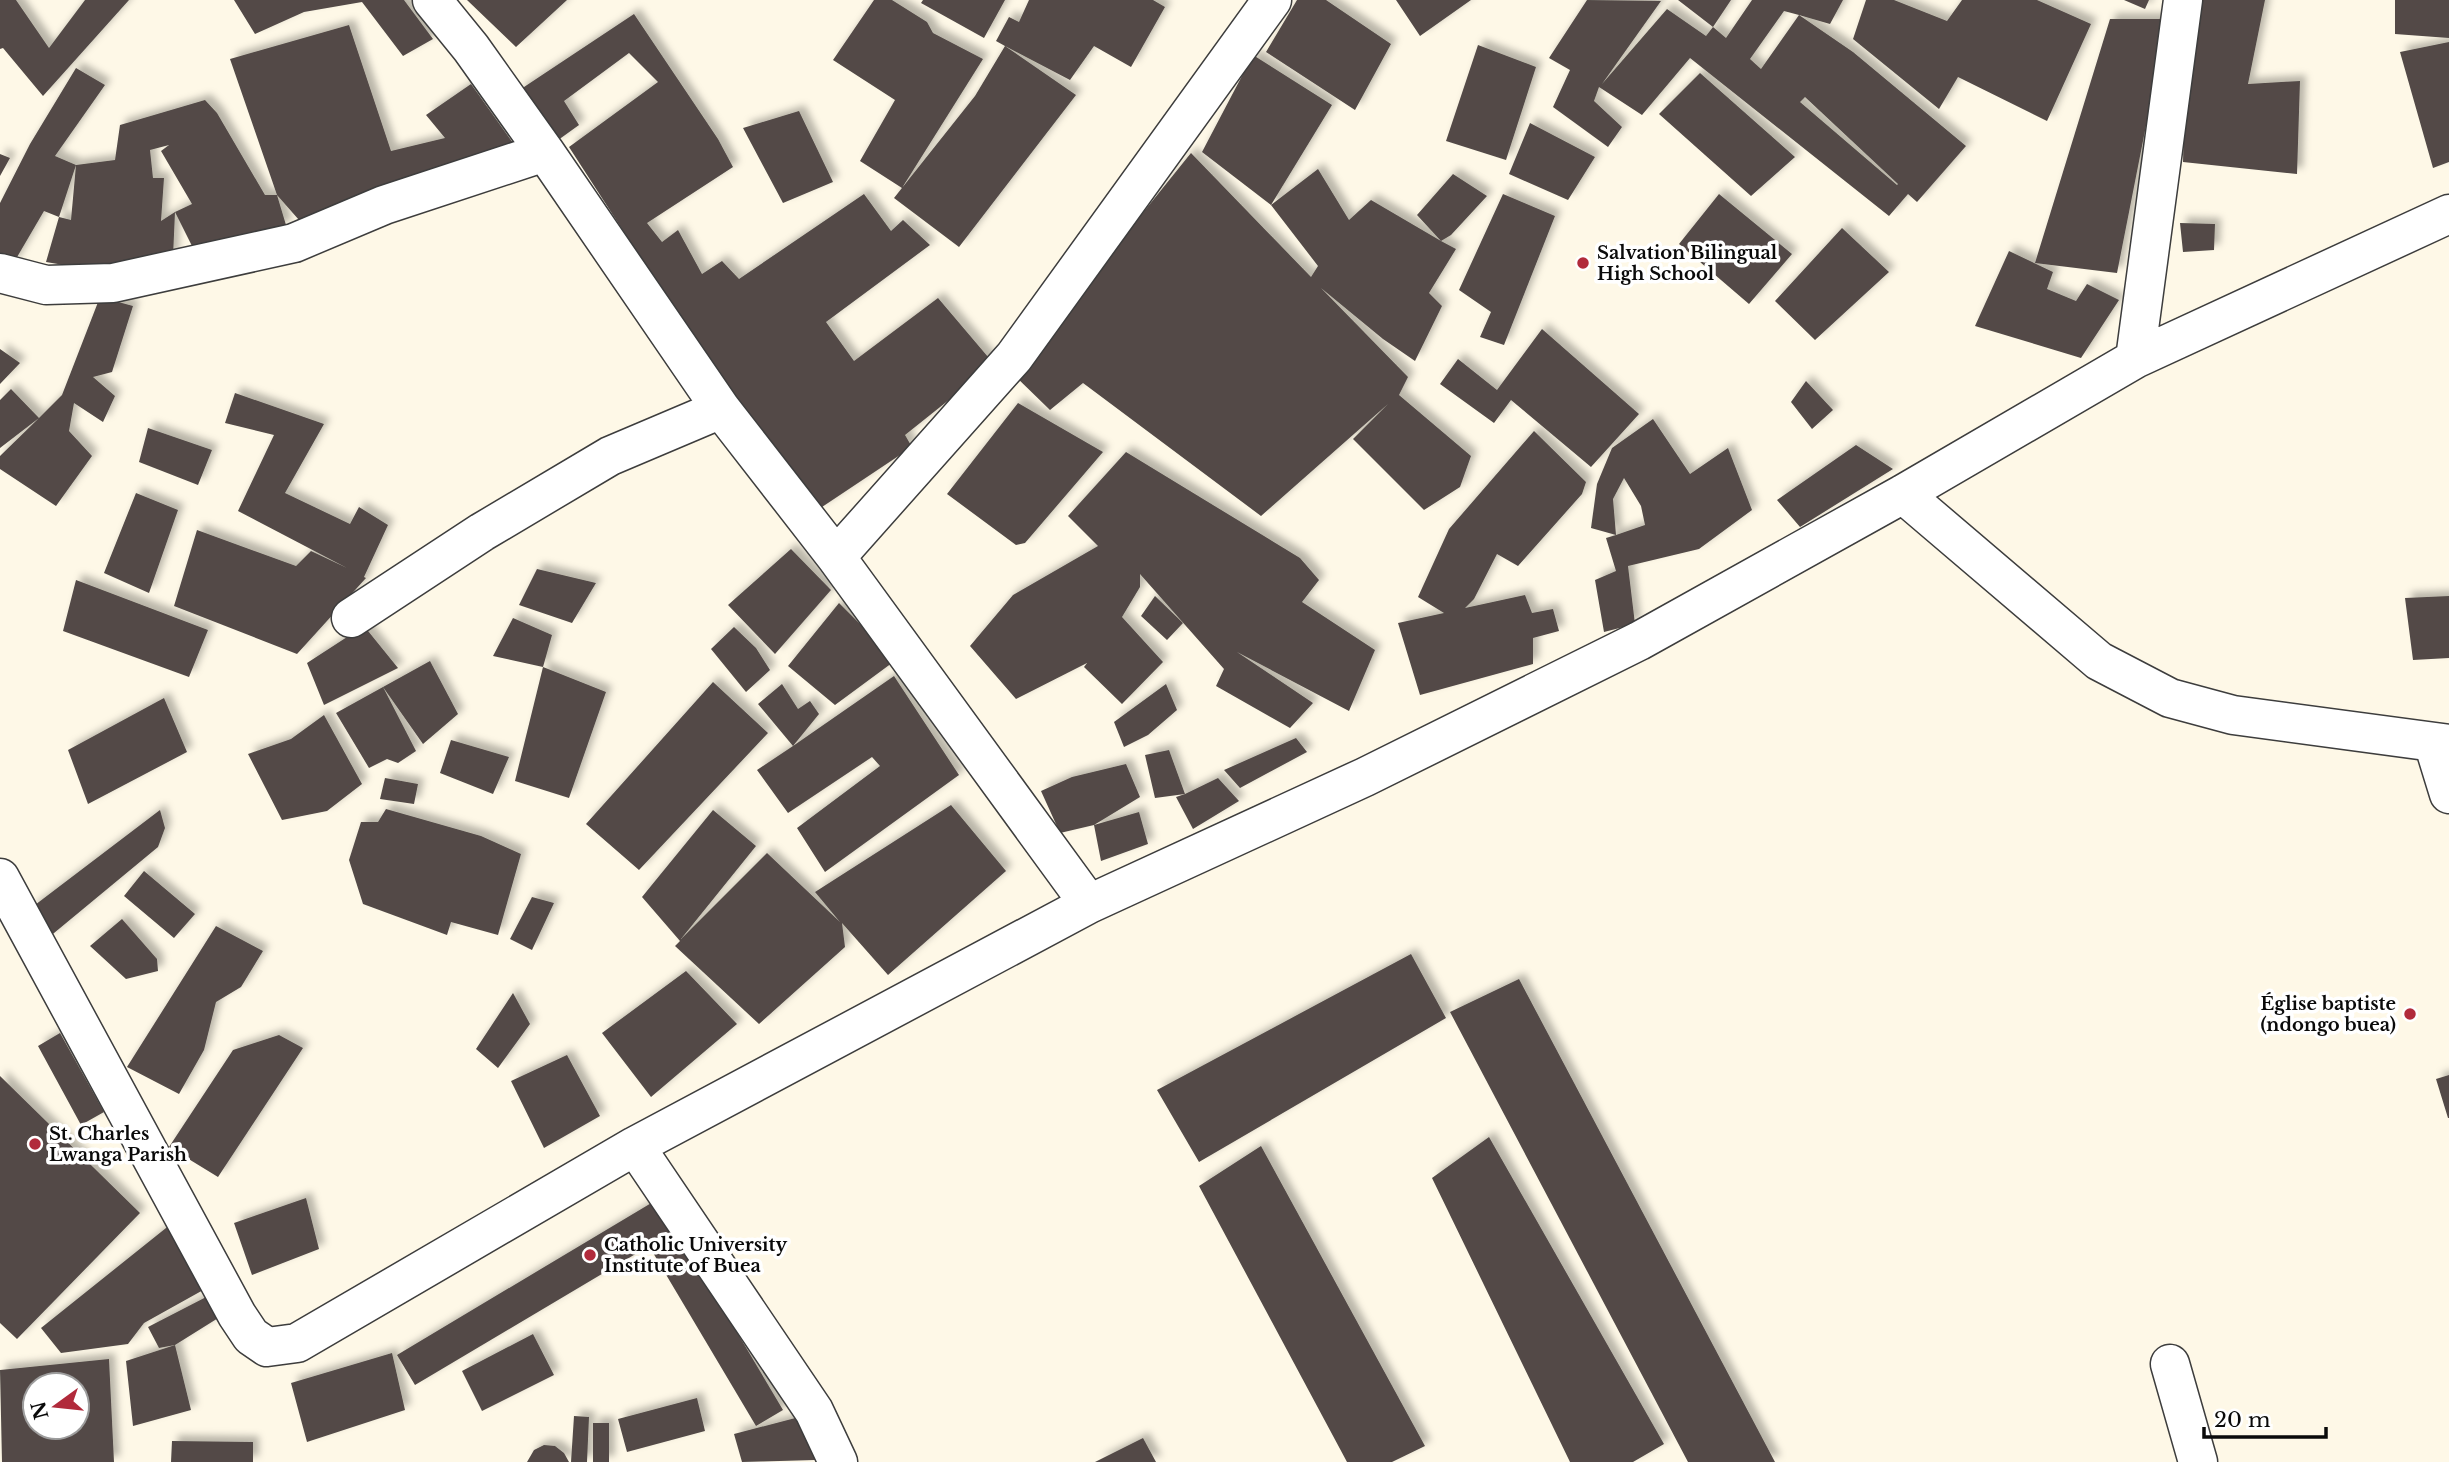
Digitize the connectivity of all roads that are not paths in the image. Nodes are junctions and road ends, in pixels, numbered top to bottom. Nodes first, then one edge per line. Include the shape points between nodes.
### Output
1 (432, 0) edge
2 (1272, 0) edge
3 (2183, 0) edge
4 (545, 152) junction
5 (2449, 214) edge
6 (0, 273) edge
7 (2135, 359) junction
8 (721, 409) junction
9 (1903, 494) junction
10 (836, 557) junction
11 (351, 618) dead end
12 (2441, 743) edge
13 (2449, 794) edge
14 (0, 878) edge
15 (1089, 904) junction
16 (635, 1146) junction
17 (2170, 1364) dead end
18 (838, 1462) edge
19 (2198, 1462) edge

1 - 4 street
2 - 10 street via 1014,357
3 - 7 street
4 - 6 street via 384,205 294,243 254,252 113,283 46,285
4 - 8 street
5 - 7 street
7 - 9 street
8 - 10 street
8 - 11 street via 610,456
9 - 12 street via 2099,661 2170,698 2233,715
9 - 15 street via 1639,641 1365,776
10 - 15 street
12 - 13 street
14 - 16 street via 237,1315 251,1336 267,1347 297,1343
15 - 16 street
16 - 18 street via 814,1411
17 - 19 street

